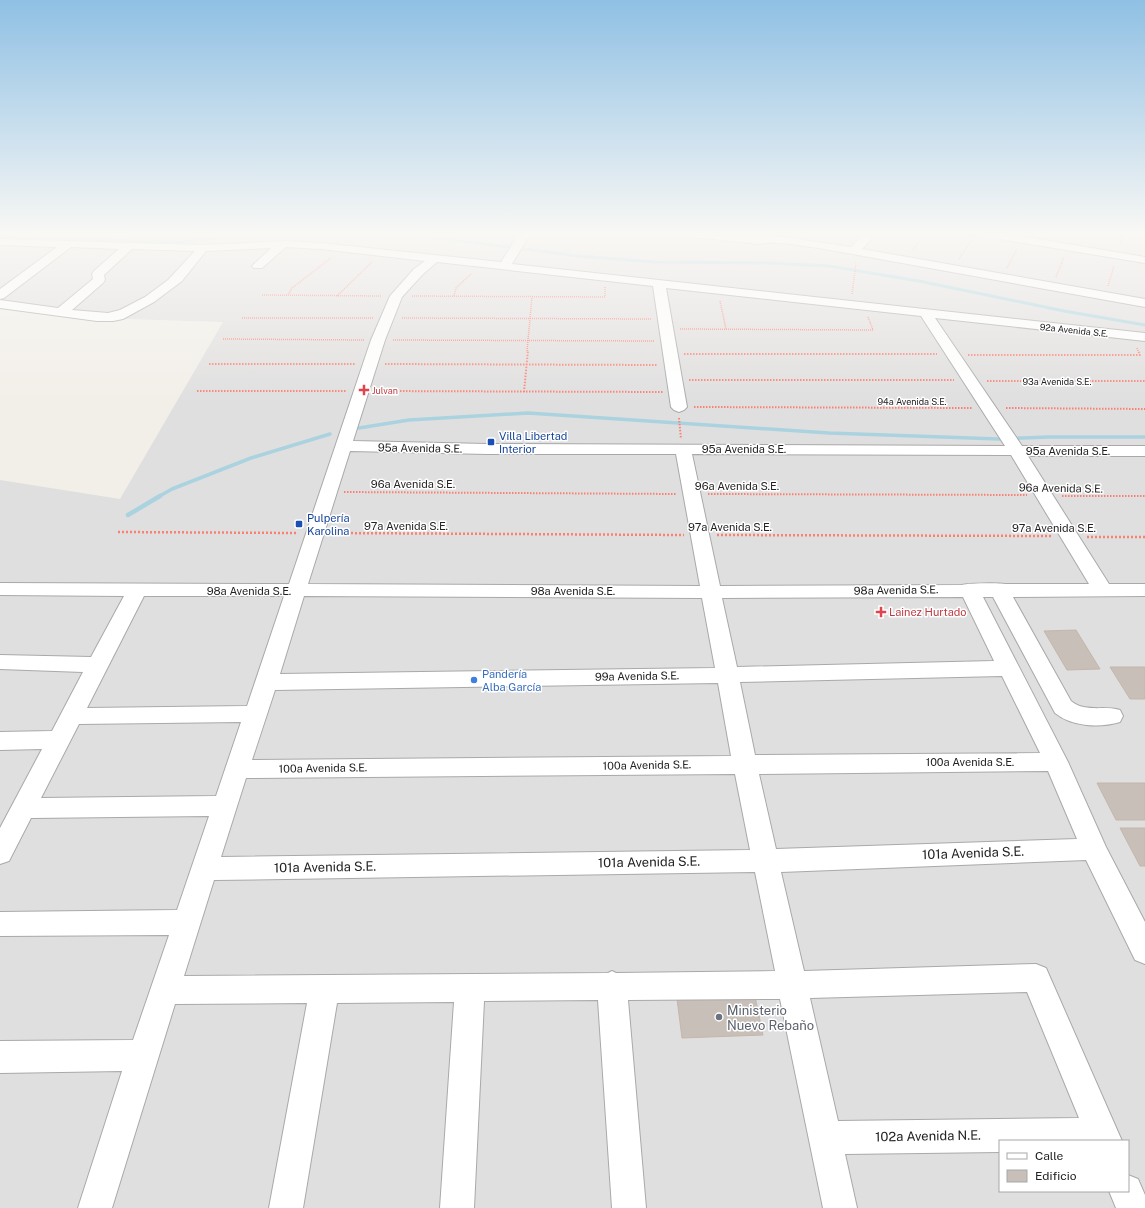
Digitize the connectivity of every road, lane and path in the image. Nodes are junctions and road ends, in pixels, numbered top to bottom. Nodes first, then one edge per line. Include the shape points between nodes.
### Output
1 (87, 290) edge
2 (161, 290) edge
3 (291, 290) edge
4 (343, 290) edge
5 (401, 290) edge
6 (455, 290) edge
7 (660, 290) edge
8 (712, 290) edge
9 (853, 290) edge
10 (1070, 290) edge
11 (718, 291) junction
12 (262, 295) dead end
13 (288, 296) junction
14 (337, 296) junction
15 (396, 296) junction
16 (454, 296) junction
17 (532, 297) junction
18 (605, 297) dead end
19 (0, 304) edge
20 (851, 304) junction
21 (1145, 304) edge
22 (60, 313) junction
23 (925, 313) junction
24 (242, 318) dead end
25 (386, 318) junction
26 (530, 318) junction
27 (726, 329) junction
28 (873, 330) dead end
29 (1145, 337) edge
30 (223, 339) dead end
31 (378, 340) junction
32 (528, 340) junction
33 (669, 341) junction
34 (952, 354) junction
35 (1140, 355) dead end
36 (209, 364) dead end
37 (371, 364) junction
38 (526, 364) junction
39 (970, 380) junction
40 (1145, 381) edge
41 (676, 386) junction
42 (197, 391) dead end
43 (362, 391) junction
44 (524, 392) junction
45 (988, 408) junction
46 (1145, 409) edge
47 (679, 414) junction
48 (681, 437) junction
49 (1011, 443) junction
50 (344, 446) junction
51 (1145, 452) edge
52 (329, 492) junction
53 (692, 494) junction
54 (1043, 495) junction
55 (1145, 496) edge
56 (118, 532) dead end
57 (315, 533) junction
58 (700, 535) junction
59 (1070, 536) junction
60 (1145, 537) edge
61 (0, 589) edge
62 (969, 589) junction
63 (137, 590) junction
64 (999, 590) junction
65 (1103, 590) junction
66 (1145, 590) edge
67 (296, 591) junction
68 (711, 592) junction
69 (0, 662) edge
70 (98, 664) junction
71 (1009, 668) junction
72 (727, 675) junction
73 (266, 682) junction
74 (256, 714) junction
75 (72, 716) junction
76 (1112, 716) dead end
77 (0, 740) edge
78 (59, 740) junction
79 (1056, 762) junction
80 (745, 764) junction
81 (237, 769) junction
82 (225, 806) junction
83 (24, 808) junction
84 (2, 844) edge
85 (1094, 849) junction
86 (766, 861) junction
87 (204, 869) junction
88 (187, 922) junction
89 (0, 924) edge
90 (1145, 951) edge
91 (792, 985) junction
92 (612, 986) junction
93 (470, 987) junction
94 (325, 988) junction
95 (164, 990) junction
96 (143, 1055) junction
97 (0, 1057) edge
98 (1103, 1137) edge
99 (826, 1138) junction
100 (1126, 1192) edge
101 (95, 1208) edge
102 (286, 1208) edge
103 (457, 1208) edge
104 (629, 1208) edge
105 (840, 1208) edge
106 (1133, 1208) edge

1 - 22 street
2 - 22 street via 117,316 107,318
3 - 13 path
4 - 14 path
5 - 15 street
6 - 16 path
7 - 33 street
8 - 11 street, 92a Avenida S.E.
9 - 20 path
10 - 21 street
11 - 20 street, 92a Avenida S.E.
11 - 27 path
12 - 13 path
13 - 14 path
14 - 15 path
15 - 16 path
15 - 25 street
16 - 17 path
17 - 18 path
17 - 26 path
19 - 22 street
20 - 23 street, 92a Avenida S.E.
23 - 29 street, 92a Avenida S.E.
23 - 34 street
24 - 25 path
25 - 26 path
25 - 31 street
26 - 32 path
26 - 33 path
27 - 28 path
27 - 33 path
30 - 31 path
31 - 32 path
31 - 37 street
32 - 33 path
32 - 38 path
33 - 34 path
33 - 38 path
33 - 41 street
34 - 35 path
34 - 39 street
36 - 37 path
37 - 38 path
37 - 43 street
38 - 44 path
39 - 40 path, 93a Avenida S.E.
39 - 41 path, 93a Avenida S.E.
39 - 45 street
41 - 44 path, 93a Avenida S.E.
41 - 47 street
42 - 43 path, 93a Avenida S.E.
43 - 44 path, 93a Avenida S.E.
43 - 50 street
45 - 46 path, 94a Avenida S.E.
45 - 47 path, 94a Avenida S.E.
45 - 49 street
47 - 48 path
48 - 49 street, 95a Avenida S.E.
48 - 50 street, 95a Avenida S.E. via 487,449
48 - 53 street
49 - 51 street, 95a Avenida S.E.
49 - 54 street
50 - 52 street
52 - 53 path, 96a Avenida S.E.
52 - 57 street
53 - 54 path, 96a Avenida S.E.
53 - 58 street
54 - 55 path, 96a Avenida S.E.
54 - 59 street
56 - 57 path, 97a Avenida S.E.
57 - 58 path, 97a Avenida S.E.
57 - 67 street
58 - 59 path, 97a Avenida S.E.
58 - 68 street
59 - 60 path, 97a Avenida S.E.
59 - 65 street
61 - 63 street, 98a Avenida S.E.
62 - 64 street, 98a Avenida S.E.
62 - 68 street, 98a Avenida S.E.
62 - 71 street
63 - 67 street, 98a Avenida S.E.
63 - 70 street
64 - 65 street, 98a Avenida S.E.
64 - 76 street via 1063,707 1076,716
65 - 66 street, 98a Avenida S.E.
67 - 68 street, 98a Avenida S.E.
67 - 73 street
68 - 72 street
69 - 70 street
70 - 75 street
71 - 72 street, 99a Avenida S.E.
71 - 79 street
72 - 73 street, 99a Avenida S.E.
72 - 80 street
73 - 74 street
74 - 75 street
74 - 81 street
75 - 78 street
77 - 78 street
78 - 83 street
79 - 80 street, 100a Avenida S.E.
79 - 85 street
80 - 81 street, 100a Avenida S.E.
80 - 86 street
81 - 82 street
82 - 83 street
82 - 87 street
83 - 84 street
85 - 86 street, 101a Avenida S.E.
85 - 90 street
86 - 87 street, 101a Avenida S.E.
86 - 91 street
87 - 88 street
88 - 89 street
88 - 95 street
91 - 92 street
91 - 98 street via 1036,978
91 - 99 street
92 - 93 street
92 - 104 street
93 - 94 street
93 - 103 street
94 - 95 street
94 - 102 street
95 - 96 street
96 - 97 street
96 - 101 street
98 - 99 street, 102a Avenida N.E.
99 - 105 street
100 - 106 street

